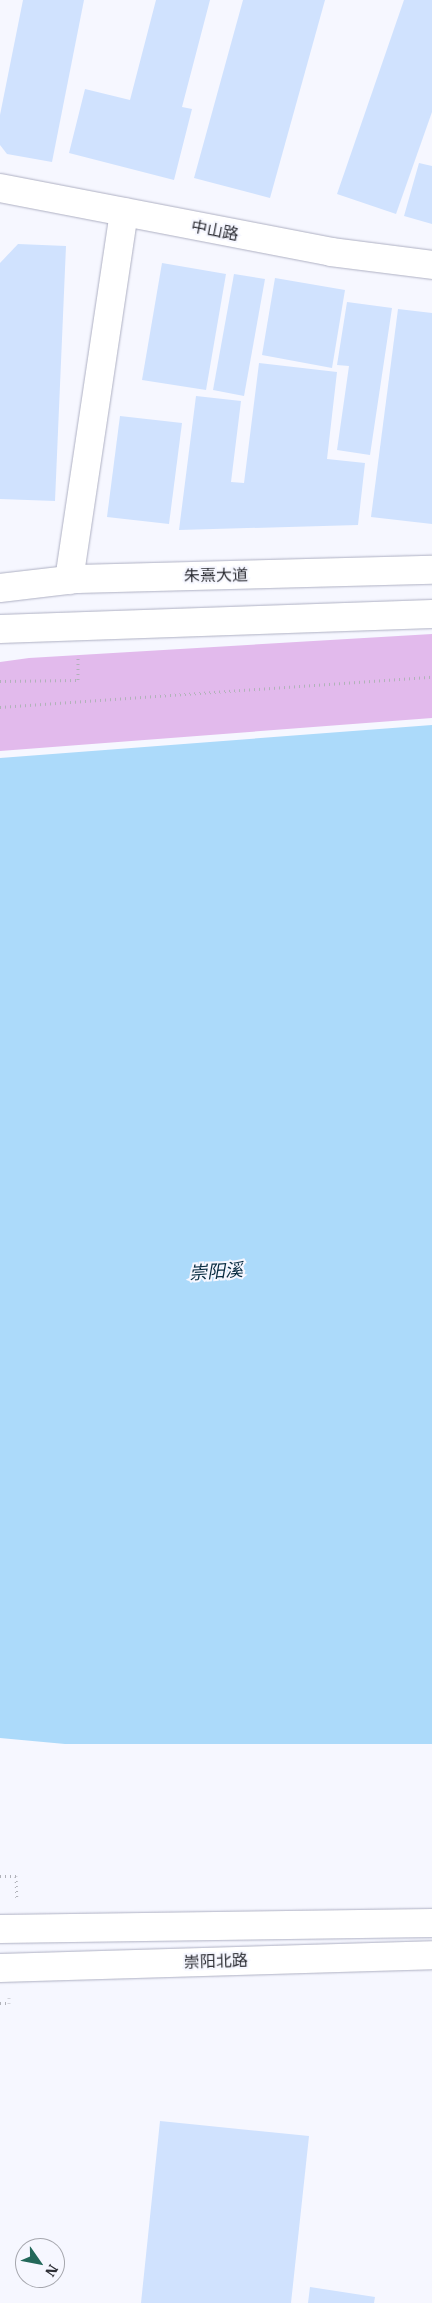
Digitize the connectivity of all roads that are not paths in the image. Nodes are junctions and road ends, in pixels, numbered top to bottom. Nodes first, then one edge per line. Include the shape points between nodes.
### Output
1 (0, 188) edge
2 (124, 212) junction
3 (432, 265) edge
4 (432, 570) edge
5 (69, 580) junction
6 (0, 588) edge
7 (432, 614) edge
8 (0, 629) edge
9 (432, 1923) edge
10 (0, 1929) edge
11 (432, 1955) edge
12 (0, 1968) edge

1 - 2 main road, 中山路
2 - 3 main road, 中山路 via 331,252
2 - 5 main road
4 - 5 main road, 朱熹大道
5 - 6 main road, 朱熹大道
7 - 8 main road
9 - 10 main road
11 - 12 main road, 崇阳北路

